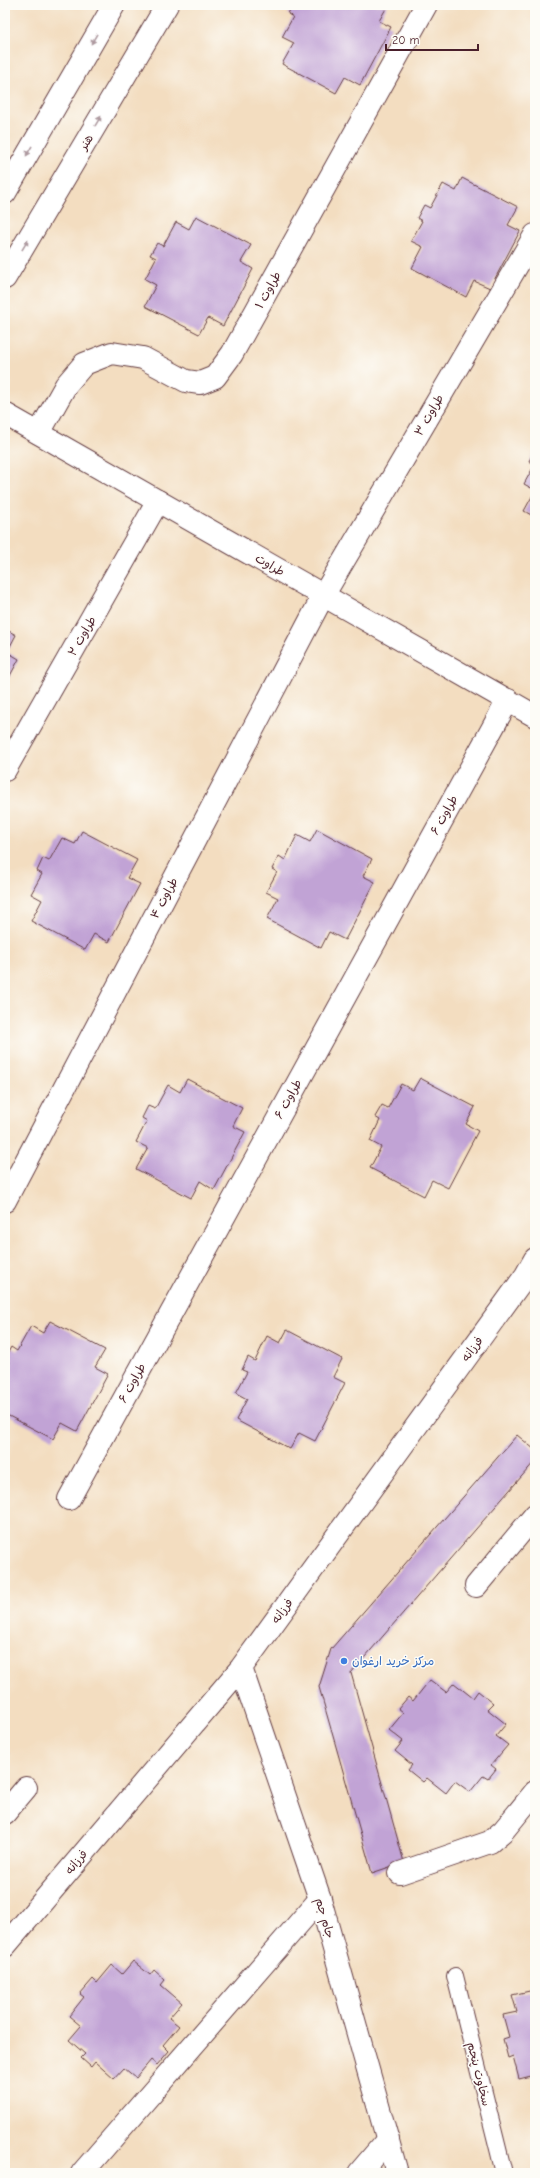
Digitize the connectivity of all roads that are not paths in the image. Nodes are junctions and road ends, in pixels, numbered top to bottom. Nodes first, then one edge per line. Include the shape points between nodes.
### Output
1 (114, 5) edge
2 (167, 5) edge
3 (426, 5) edge
4 (5, 193) edge
5 (535, 235) edge
6 (5, 278) edge
7 (5, 414) edge
8 (39, 433) junction
9 (158, 501) junction
10 (324, 596) junction
11 (508, 700) junction
12 (535, 716) edge
13 (5, 770) edge
14 (5, 1201) edge
15 (532, 1271) edge
16 (69, 1499) dead end
17 (535, 1515) edge
18 (476, 1586) dead end
19 (241, 1668) junction
20 (26, 1788) dead end
21 (531, 1804) edge
22 (5, 1812) edge
23 (400, 1872) dead end
24 (320, 1899) junction
25 (5, 1946) edge
26 (455, 1976) dead end
27 (388, 2139) junction
28 (82, 2173) edge
29 (359, 2173) edge
30 (397, 2173) edge
31 (504, 2173) edge

1 -> 4 street
6 -> 2 street, هنر
3 - 8 street, طراوت ۱ via 232,354 214,377 200,383 186,382 143,358 112,354 84,364 66,385
5 - 10 street, طراوت ۳
7 - 8 street, طراوت
8 - 9 street, طراوت
9 - 10 street, طراوت
9 - 13 street, طراوت ۲
10 - 11 street, طراوت
10 - 14 street, طراوت ۴
11 - 12 street, طراوت
11 - 16 street, طراوت ۶
15 - 19 street, فرزانه
17 - 18 street
19 - 24 street, جام جم
19 - 25 street, فرزانه
20 - 22 street
21 - 23 street via 490,1842
24 - 27 street, جام جم
24 - 28 street
26 - 31 lane, سخاوت پنجم
27 - 29 street
27 - 30 street, جام جم

